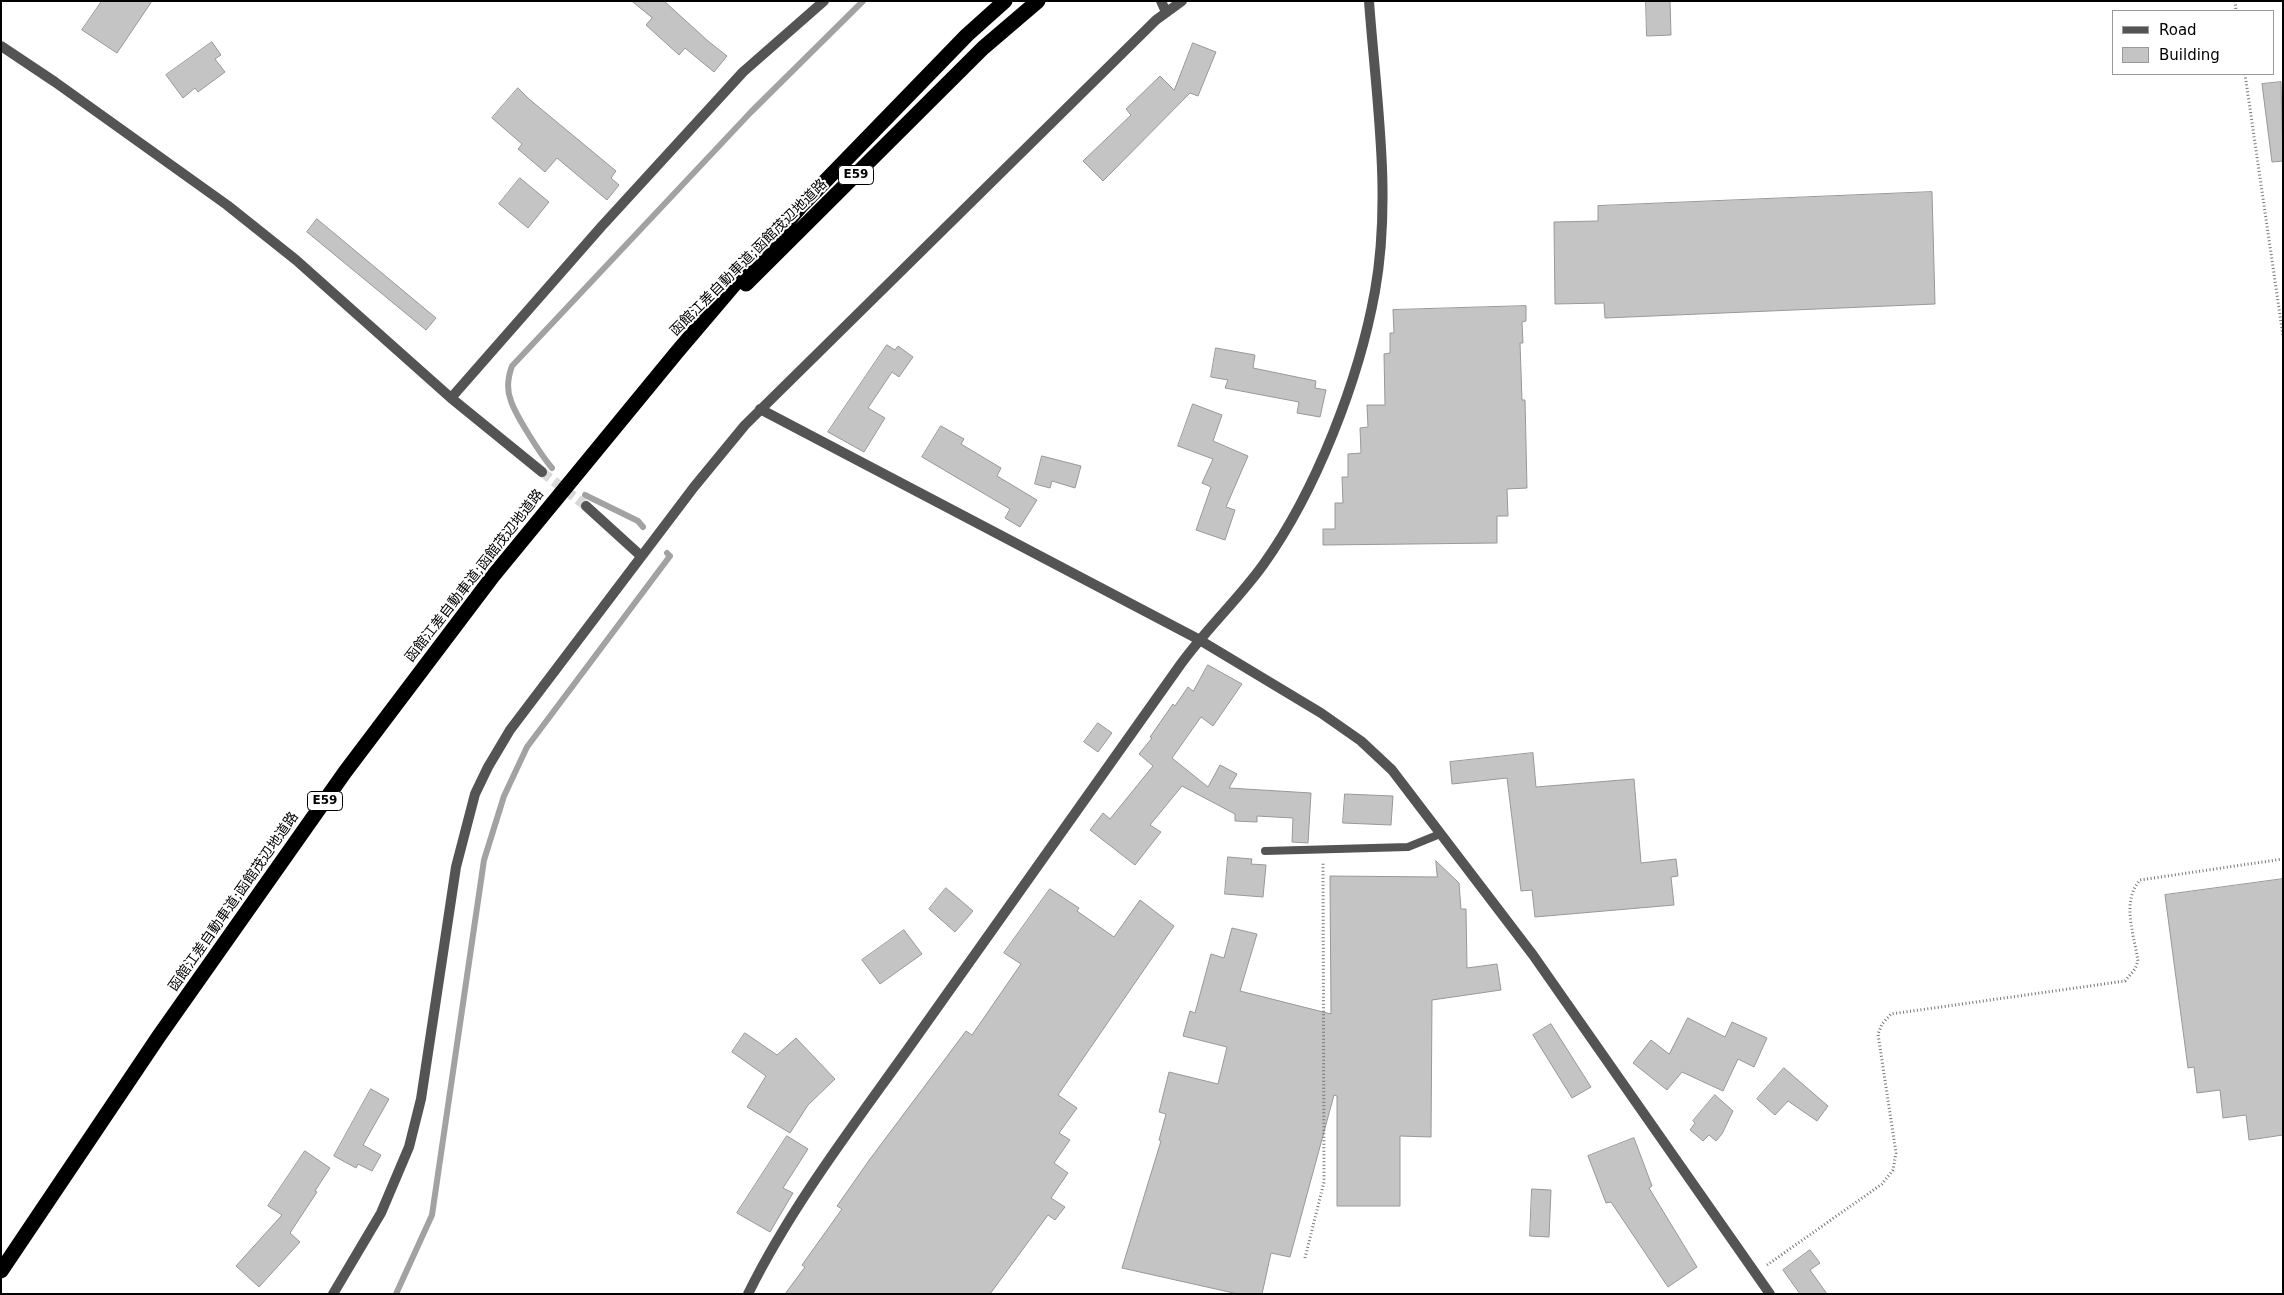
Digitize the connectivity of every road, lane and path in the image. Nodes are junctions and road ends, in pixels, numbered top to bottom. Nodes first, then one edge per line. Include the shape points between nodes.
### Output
1 (824, 1) edge
2 (1005, 1) edge
3 (1038, 1) edge
4 (1161, 1) edge
5 (1182, 1) edge
6 (1369, 1) edge
7 (1166, 12) junction
8 (1, 46) edge
9 (2245, 75) edge
10 (2283, 336) edge
11 (677, 352) junction
12 (451, 398) junction
13 (760, 409) junction
14 (542, 472) tunnel mouth
15 (586, 506) tunnel mouth
16 (641, 556) junction
17 (1198, 639) junction
18 (1440, 834) junction
19 (1323, 849) junction
20 (1265, 851) dead end
21 (2283, 859) edge
22 (1305, 1258) dead end
23 (1, 1271) edge
24 (1756, 1273) junction
25 (333, 1294) edge
26 (748, 1294) edge
27 (1770, 1294) edge

1 - 12 street via 743,72
2 - 11 highway, 函館江差自動車道;函館茂辺地道路 / E59 via 967,35 802,205
3 - 11 highway, 函館江差自動車道;函館茂辺地道路 / E59 via 982,48
4 - 7 street
5 - 7 street
6 - 17 street via 1383,193 1381,243 1366,333 1339,416 1302,501 1263,565
7 - 13 street
8 - 12 street via 227,205 296,260
9 - 10 path
11 - 23 highway, 函館江差自動車道;函館茂辺地道路 / E59 via 493,576 345,772 159,1036
12 - 14 street
13 - 16 street
13 - 17 street
15 - 16 street
16 - 25 street via 510,730 475,794 456,867 420,1099 409,1147 381,1213
17 - 18 street via 1321,713 1360,741 1392,770
17 - 26 street via 796,1210
18 - 19 lane via 1408,847
18 - 24 street via 1533,955
19 - 20 lane
19 - 22 path via 1324,1182
21 - 24 path via 2140,880 2132,890 2129,903 2138,961 2125,981 1891,1014 1878,1034 1896,1152 1893,1170 1882,1184
24 - 27 street

